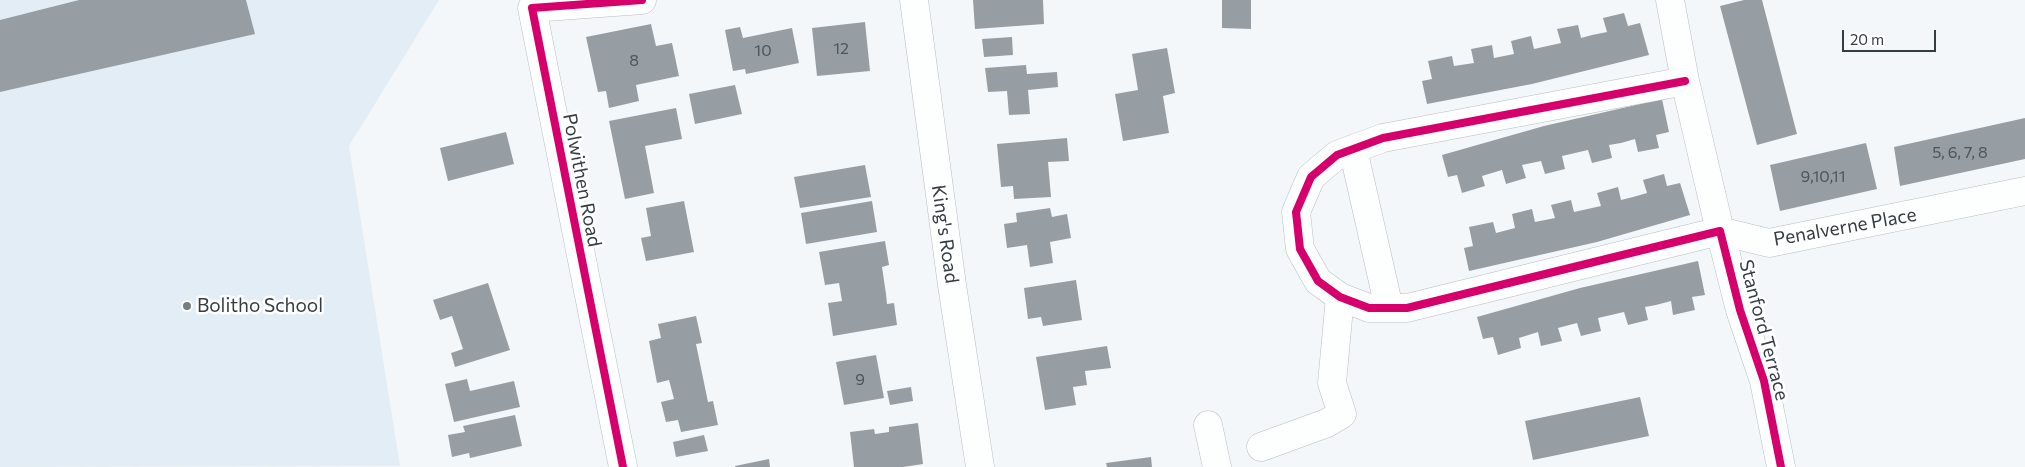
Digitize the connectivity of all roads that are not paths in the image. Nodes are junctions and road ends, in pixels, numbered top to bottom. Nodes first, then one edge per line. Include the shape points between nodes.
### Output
1 (642, 0) edge
2 (914, 0) edge
3 (1670, 0) edge
4 (529, 4) edge
5 (1684, 81) junction
6 (1354, 149) junction
7 (2025, 191) edge
8 (1720, 231) junction
9 (1340, 297) junction
10 (1389, 308) junction
11 (1208, 425) dead end
12 (1261, 447) dead end
13 (623, 467) edge
14 (980, 467) edge
15 (1217, 467) edge
16 (1781, 467) edge

1 - 4 street, Polwithen Road
2 - 14 street, King's Road
3 - 5 street
4 - 13 street, Polwithen Road
5 - 6 street via 1383,138
5 - 8 street
6 - 9 street via 1337,155 1311,178 1296,212 1300,249 1318,281
6 - 10 street
7 - 8 street, Penalverne Place via 1769,243
8 - 10 street via 1407,308
8 - 16 street, Stanford Terrace via 1740,310 1764,381
9 - 10 street via 1369,308
9 - 12 street via 1332,383 1342,414 1327,424
11 - 15 street

